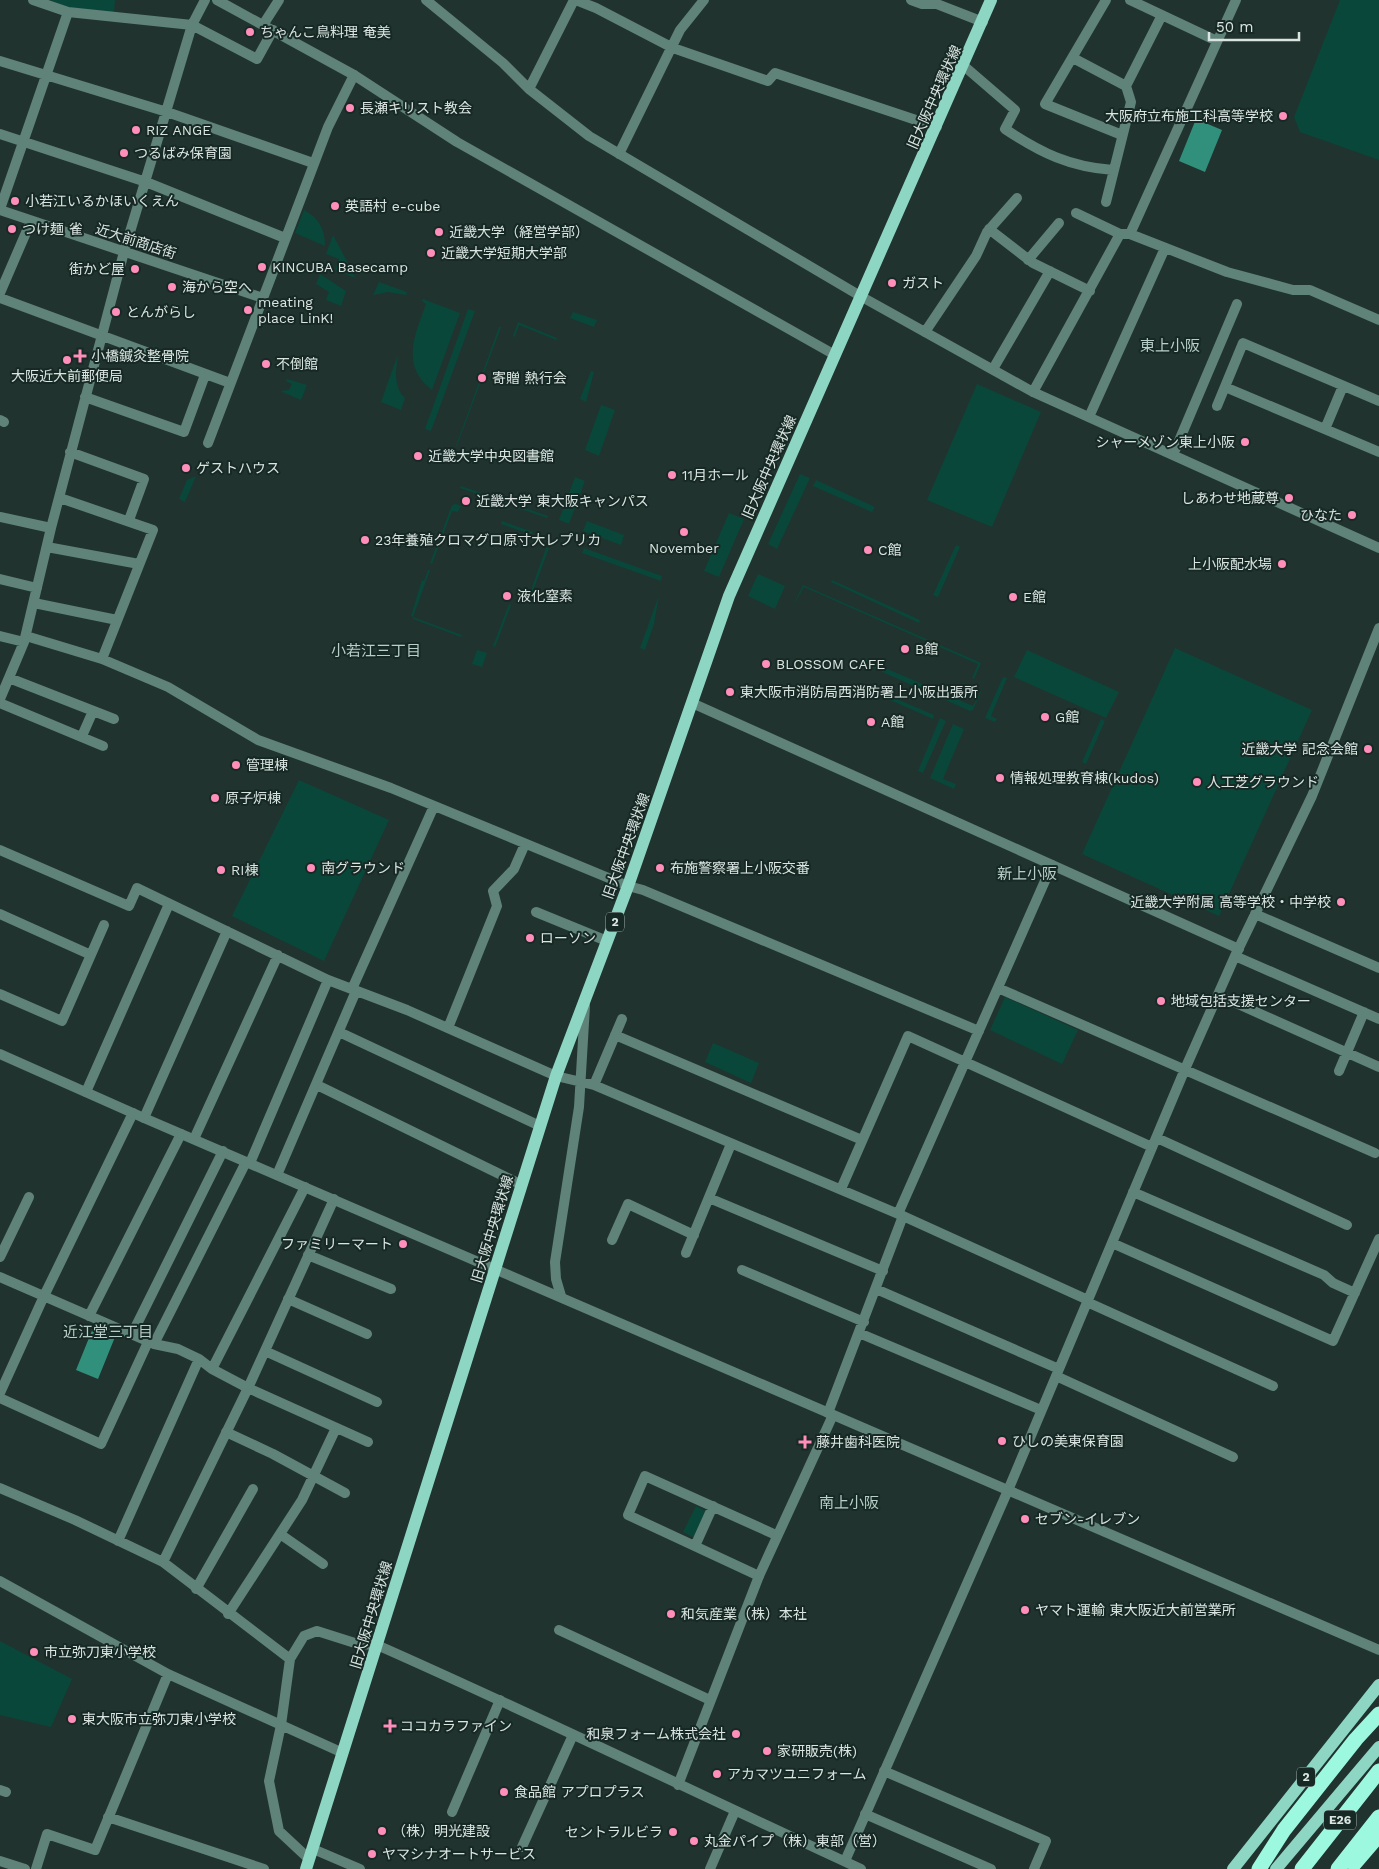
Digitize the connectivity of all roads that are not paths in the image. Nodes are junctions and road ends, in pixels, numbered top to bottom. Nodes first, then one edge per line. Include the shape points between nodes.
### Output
1 (34, 0) edge
2 (205, 0) edge
3 (217, 0) edge
4 (279, 0) edge
5 (426, 0) edge
6 (575, 0) edge
7 (704, 0) edge
8 (911, 0) edge
9 (992, 0) edge
10 (1106, 0) edge
11 (1130, 0) edge
12 (1236, 0) edge
13 (932, 2) edge
14 (441, 4) edge
15 (598, 4) edge
16 (68, 12) junction
17 (1162, 15) junction
18 (983, 22) junction
19 (192, 25) junction
20 (263, 25) junction
21 (273, 30) junction
22 (1217, 41) junction
23 (673, 48) junction
24 (1072, 58) junction
25 (0, 61) edge
26 (964, 66) junction
27 (46, 75) junction
28 (354, 75) junction
29 (1126, 86) junction
30 (529, 89) junction
31 (167, 112) junction
32 (937, 127) junction
33 (0, 134) edge
34 (1122, 134) junction
35 (23, 142) junction
36 (619, 154) junction
37 (313, 163) junction
38 (1114, 170) junction
39 (146, 182) junction
40 (1017, 198) dead end
41 (1106, 202) dead end
42 (0, 209) edge
43 (1076, 213) dead end
44 (31, 221) junction
45 (1059, 222) dead end
46 (989, 229) junction
47 (1125, 234) junction
48 (285, 238) junction
49 (1165, 248) junction
50 (124, 252) junction
51 (1028, 260) junction
52 (1050, 272) junction
53 (1090, 291) junction
54 (0, 293) edge
55 (862, 297) junction
56 (0, 298) edge
57 (263, 298) junction
58 (1236, 304) dead end
59 (1379, 320) edge
60 (925, 332) junction
61 (102, 336) junction
62 (835, 355) junction
63 (993, 369) junction
64 (205, 375) junction
65 (230, 383) junction
66 (1343, 386) junction
67 (1225, 387) junction
68 (1033, 392) junction
69 (85, 397) junction
70 (1379, 401) edge
71 (1217, 406) dead end
72 (1089, 417) junction
73 (1325, 429) junction
74 (208, 443) dead end
75 (70, 452) junction
76 (1379, 452) edge
77 (1173, 455) junction
78 (60, 498) junction
79 (0, 517) edge
80 (129, 520) junction
81 (51, 528) junction
82 (47, 546) junction
83 (1379, 548) edge
84 (139, 564) junction
85 (0, 579) edge
86 (37, 588) junction
87 (34, 603) junction
88 (117, 620) junction
89 (1379, 628) edge
90 (0, 636) edge
91 (25, 639) junction
92 (102, 659) junction
93 (5, 680) edge
94 (0, 699) edge
95 (0, 703) edge
96 (692, 703) junction
97 (93, 711) junction
98 (114, 719) dead end
99 (82, 736) junction
100 (103, 746) dead end
101 (434, 806) junction
102 (525, 844) junction
103 (0, 850) edge
104 (1052, 865) junction
105 (628, 886) junction
106 (169, 904) junction
107 (536, 912) dead end
108 (0, 914) edge
109 (1255, 914) junction
110 (104, 924) dead end
111 (227, 931) junction
112 (607, 941) junction
113 (1237, 953) junction
114 (92, 954) junction
115 (278, 955) junction
116 (1379, 968) edge
117 (328, 980) junction
118 (998, 988) junction
119 (354, 990) junction
120 (0, 994) edge
121 (1218, 995) junction
122 (585, 998) junction
123 (1364, 1012) junction
124 (622, 1018) dead end
125 (1379, 1019) edge
126 (448, 1028) junction
127 (979, 1031) junction
128 (339, 1032) junction
129 (615, 1035) junction
130 (1347, 1052) junction
131 (0, 1054) edge
132 (966, 1061) junction
133 (1379, 1067) edge
134 (1185, 1069) junction
135 (1339, 1071) dead end
136 (556, 1076) junction
137 (580, 1083) junction
138 (317, 1085) junction
139 (594, 1085) junction
140 (86, 1092) junction
141 (134, 1113) junction
142 (144, 1118) junction
143 (540, 1126) junction
144 (181, 1134) junction
145 (1157, 1138) junction
146 (194, 1139) junction
147 (862, 1140) junction
148 (731, 1144) junction
149 (1152, 1147) junction
150 (223, 1152) junction
151 (1375, 1153) dead end
152 (248, 1162) junction
153 (277, 1175) junction
154 (522, 1185) junction
155 (305, 1187) junction
156 (841, 1189) junction
157 (1133, 1192) junction
158 (29, 1197) dead end
159 (709, 1198) junction
160 (334, 1199) junction
161 (901, 1215) junction
162 (1347, 1225) dead end
163 (694, 1235) junction
164 (1379, 1239) edge
165 (612, 1240) dead end
166 (1112, 1243) junction
167 (686, 1253) dead end
168 (308, 1255) junction
169 (0, 1257) edge
170 (495, 1269) junction
171 (742, 1270) dead end
172 (882, 1271) junction
173 (0, 1277) edge
174 (391, 1289) dead end
175 (876, 1289) junction
176 (1355, 1293) junction
177 (44, 1296) junction
178 (560, 1296) junction
179 (288, 1299) junction
180 (1088, 1301) junction
181 (89, 1316) junction
182 (864, 1322) junction
183 (859, 1333) junction
184 (132, 1334) junction
185 (367, 1334) dead end
186 (151, 1343) junction
187 (265, 1351) junction
188 (199, 1359) junction
189 (212, 1369) junction
190 (1058, 1372) junction
191 (1274, 1386) dead end
192 (248, 1388) junction
193 (0, 1393) edge
194 (0, 1398) edge
195 (377, 1402) dead end
196 (1041, 1410) junction
197 (830, 1414) junction
198 (336, 1428) junction
199 (226, 1432) junction
200 (368, 1442) dead end
201 (1233, 1456) dead end
202 (312, 1477) junction
203 (0, 1488) edge
204 (253, 1488) dead end
205 (1008, 1488) junction
206 (344, 1493) dead end
207 (712, 1506) junction
208 (280, 1534) junction
209 (776, 1535) junction
210 (118, 1541) junction
211 (694, 1546) junction
212 (162, 1562) junction
213 (323, 1564) dead end
214 (758, 1576) junction
215 (0, 1581) edge
216 (196, 1589) junction
217 (228, 1614) junction
218 (559, 1630) dead end
219 (377, 1645) junction
220 (1379, 1650) edge
221 (290, 1659) junction
222 (168, 1674) junction
223 (1379, 1685) edge
224 (500, 1700) junction
225 (710, 1700) junction
226 (1378, 1715) edge
227 (281, 1725) junction
228 (573, 1735) junction
229 (1379, 1746) edge
230 (343, 1753) junction
231 (884, 1771) junction
232 (1379, 1771) edge
233 (678, 1785) junction
234 (735, 1811) junction
235 (452, 1812) dead end
236 (865, 1814) junction
237 (108, 1817) junction
238 (1379, 1817) edge
239 (1379, 1835) edge
240 (522, 1847) dead end
241 (309, 1859) edge
242 (0, 1861) edge
243 (844, 1861) junction
244 (25, 1869) edge
245 (36, 1869) edge
246 (264, 1869) edge
247 (360, 1869) edge
248 (710, 1869) edge
249 (861, 1869) edge
250 (991, 1869) edge
251 (1034, 1869) edge
252 (1233, 1869) edge
253 (1259, 1869) edge
254 (1276, 1869) edge
255 (1302, 1869) edge
256 (1338, 1869) edge
257 (1350, 1869) edge

1 - 16 street
2 - 19 street
3 - 20 street
4 - 20 street
5 - 14 street
6 - 15 street
6 - 30 street
7 - 23 street via 680,30
8 - 13 street via 922,4
9 - 18 main road, 旧大阪中央環状線 / 2
10 - 24 street
11 - 17 street
12 - 22 street
13 - 18 street
14 - 30 street
15 - 23 street
16 - 19 street
16 - 27 street
17 - 22 street
17 - 29 street
18 - 26 main road, 旧大阪中央環状線 / 2
19 - 21 street via 256,59
19 - 31 street
20 - 21 street
21 - 28 street
22 - 47 street
23 - 32 street via 768,81 775,73
23 - 36 street
24 - 29 street
24 - 34 street via 1046,104
25 - 27 street
26 - 32 main road, 旧大阪中央環状線 / 2
26 - 38 street via 1015,110 1006,129 1035,150 1067,162
27 - 31 street
27 - 35 street
28 - 37 street
28 - 62 street via 457,142
29 - 34 street via 1131,102
30 - 36 street via 581,130
31 - 37 street
31 - 39 street
32 - 55 main road, 旧大阪中央環状線 / 2
33 - 35 street
34 - 38 street
35 - 39 street
35 - 42 street
36 - 55 street
37 - 48 street
38 - 41 street
39 - 48 street
39 - 50 street
40 - 46 street
42 - 44 street, 近大前商店街
43 - 47 street
44 - 50 street, 近大前商店街
44 - 54 street
45 - 51 street
46 - 51 street
46 - 60 street via 976,256
47 - 49 street
47 - 53 street
48 - 57 street
49 - 59 street via 1227,272 1293,290 1310,290
49 - 72 street
50 - 57 street, 近大前商店街
50 - 61 street
51 - 52 street
52 - 53 street
52 - 63 street
53 - 68 street
55 - 60 street
55 - 62 main road, 旧大阪中央環状線 / 2
56 - 61 street
57 - 65 street
58 - 77 street
60 - 63 street
61 - 64 street
61 - 69 street
62 - 96 main road, 旧大阪中央環状線 / 2 via 729,596
63 - 68 street
64 - 65 street
64 - 69 street via 184,432
65 - 74 street
66 - 67 street via 1243,343
66 - 70 street
66 - 73 street
67 - 71 street
67 - 73 street
68 - 72 street
69 - 75 street
72 - 77 street
73 - 76 street
75 - 78 street
75 - 80 street via 144,479
77 - 83 street
78 - 80 street
78 - 81 street
79 - 81 street
80 - 84 street via 153,530
81 - 82 street
82 - 84 street
82 - 86 street
84 - 88 street
85 - 86 street
86 - 87 street
87 - 88 street
87 - 91 street
88 - 92 street
89 - 109 street via 1312,796
90 - 91 street
91 - 92 street
91 - 93 street
92 - 101 street via 168,687 258,740
93 - 94 street
93 - 97 street
95 - 99 street
96 - 104 street
96 - 105 main road, 旧大阪中央環状線 / 2
97 - 98 street
97 - 99 street
99 - 100 street
101 - 102 street
101 - 119 street
102 - 105 street
102 - 126 street via 514,869 493,891 497,906
103 - 106 street via 129,906 137,888
104 - 113 street
104 - 118 street
105 - 112 main road, 旧大阪中央環状線 / 2
105 - 127 street
106 - 111 street
106 - 140 street
107 - 112 street
108 - 114 street
109 - 113 street
109 - 116 street
110 - 114 street
111 - 115 street
111 - 142 street
112 - 122 main road, 旧大阪中央環状線 / 2
113 - 121 street
113 - 123 street
114 - 120 street via 62,1021
115 - 117 street
115 - 146 street
117 - 119 street
117 - 152 street
118 - 127 street
118 - 134 street
119 - 126 street
119 - 128 street
121 - 130 street
121 - 134 street
122 - 136 main road, 旧大阪中央環状線 / 2
122 - 137 street
123 - 125 street
123 - 130 street
124 - 129 street
126 - 136 street
127 - 132 street
128 - 138 street
128 - 143 street
129 - 139 street
129 - 147 street
130 - 133 street
130 - 135 street
131 - 140 street
132 - 147 street via 908,1036
132 - 149 street
132 - 161 street
134 - 145 street
134 - 151 street
136 - 137 street
136 - 143 main road, 旧大阪中央環状線 / 2
137 - 139 street
137 - 178 street via 555,1262
138 - 153 street
138 - 154 street
139 - 148 street
140 - 141 street
141 - 142 street
141 - 177 street
142 - 144 street
143 - 154 main road, 旧大阪中央環状線 / 2
144 - 146 street
144 - 181 street
145 - 149 street
145 - 162 street
146 - 150 street
147 - 156 street
148 - 156 street
148 - 159 street
149 - 157 street
150 - 152 street
150 - 184 street
152 - 153 street
152 - 186 street
153 - 155 street
154 - 170 main road, 旧大阪中央環状線 / 2
155 - 160 street
155 - 189 street
156 - 161 street
157 - 166 street
157 - 176 street via 1324,1275
158 - 169 street
159 - 163 street
159 - 172 street
160 - 168 street
160 - 170 street
161 - 172 street
161 - 180 street
163 - 165 street via 628,1204
163 - 167 street
164 - 176 street
166 - 176 street via 1333,1342
166 - 180 street
168 - 174 street
168 - 179 street
170 - 178 street
170 - 219 main road, 旧大阪中央環状線 / 2
171 - 182 street
172 - 175 street
173 - 177 street
175 - 182 street
175 - 190 street
177 - 181 street
177 - 193 street
178 - 197 street
179 - 185 street
179 - 187 street
180 - 190 street
180 - 191 street
181 - 184 street
182 - 183 street
183 - 196 street
183 - 197 street
184 - 186 street
186 - 188 street
186 - 194 street via 102,1444
187 - 192 street
187 - 195 street
188 - 189 street
188 - 210 street
189 - 192 street
190 - 196 street
190 - 201 street
192 - 198 street
192 - 199 street
196 - 205 street
197 - 205 street
197 - 209 street
198 - 200 street
198 - 202 street
199 - 202 street
199 - 212 street
202 - 206 street
202 - 208 street via 302,1500
203 - 210 street
204 - 216 street
205 - 220 street
205 - 231 street
207 - 209 street
207 - 211 street
207 - 211 street via 645,1476 628,1515
208 - 213 street
208 - 217 street
209 - 214 street
210 - 212 street
211 - 214 street
212 - 216 street
214 - 225 street
215 - 222 street
216 - 217 street
217 - 221 street
218 - 225 street
219 - 221 street via 358,1644 317,1631 304,1636
219 - 224 street
219 - 230 main road, 旧大阪中央環状線 / 2
221 - 227 street
222 - 227 street
222 - 237 street
223 - 252 main road, 2
224 - 228 street
224 - 235 street
225 - 233 street
226 - 253 highway via 1284,1830
227 - 230 street
227 - 241 street via 269,1781 279,1831
228 - 233 street
228 - 240 street
229 - 254 main road
230 - 241 main road, 旧大阪中央環状線 / 2
231 - 236 street
231 - 251 street via 1046,1841
232 - 255 highway, E26
233 - 234 street
234 - 243 street
234 - 248 street
236 - 243 street
236 - 250 street
237 - 245 street via 95,1850 47,1834
237 - 246 street
238 - 256 highway, E26
239 - 257 highway
241 - 247 street
242 - 244 street
243 - 249 street

